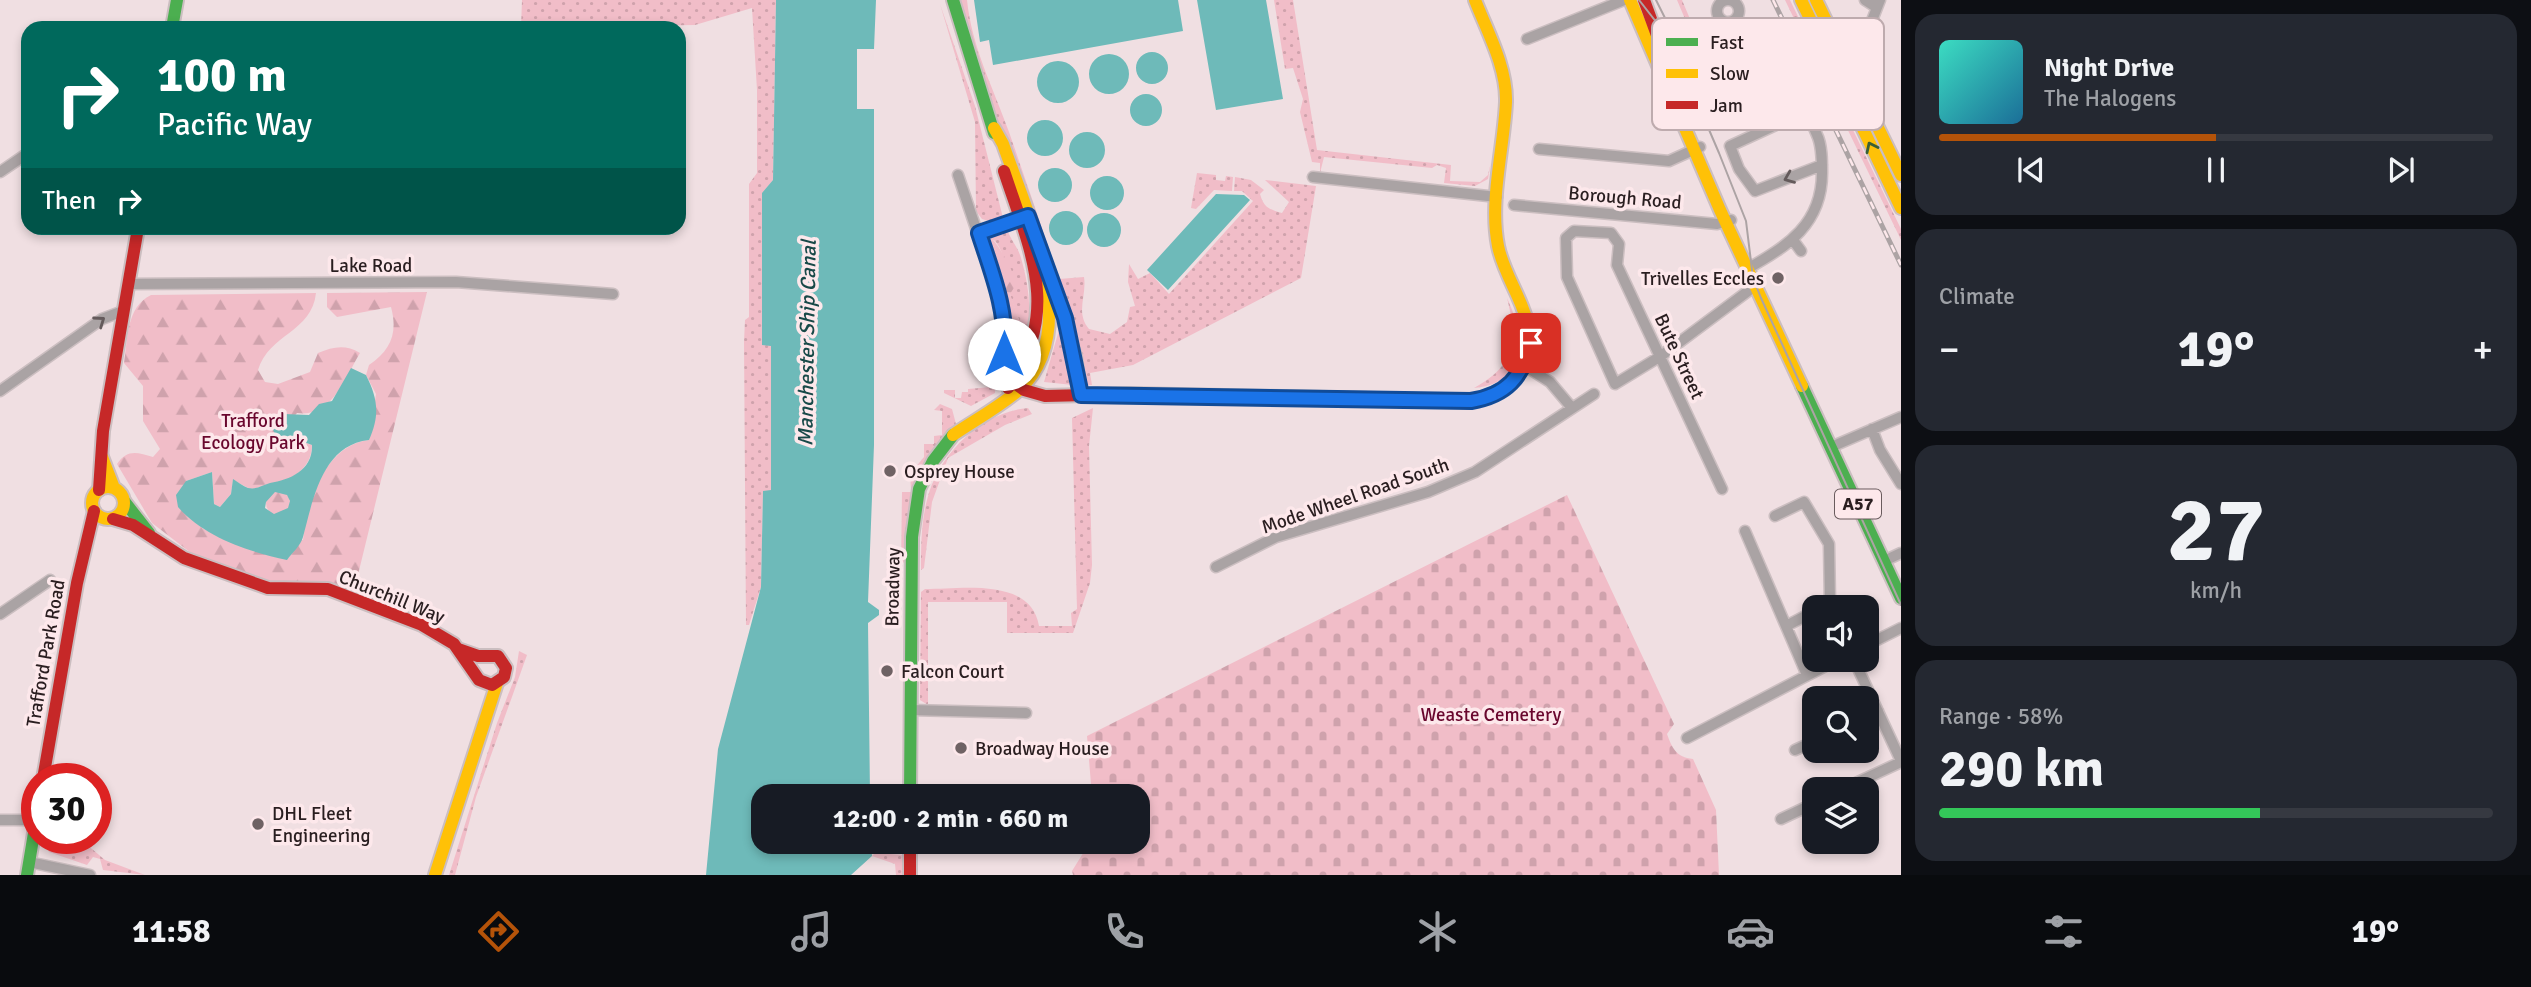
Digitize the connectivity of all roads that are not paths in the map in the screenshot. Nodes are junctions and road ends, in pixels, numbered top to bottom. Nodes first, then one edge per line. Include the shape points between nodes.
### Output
1 (177, 0) edge
2 (953, 0) edge
3 (1475, 0) edge
4 (1624, 0) edge
5 (1630, 0) edge
6 (1644, 0) edge
7 (1801, 0) edge
8 (1816, 0) edge
9 (1865, 0) edge
10 (1878, 4) edge
11 (1810, 18) edge
12 (1825, 18) edge
13 (173, 21) edge
14 (1652, 22) edge
15 (1527, 39) dead end
16 (1652, 49) edge
17 (1689, 130) edge
18 (1691, 130) edge
19 (1764, 130) edge
20 (1814, 130) edge
21 (1864, 130) edge
22 (1879, 130) edge
23 (1697, 148) junction
24 (1539, 149) dead end
25 (21, 158) edge
26 (1822, 164) junction
27 (0, 172) edge
28 (958, 175) dead end
29 (1901, 175) edge
30 (1313, 177) dead end
31 (1497, 197) junction
32 (1514, 205) dead end
33 (1901, 208) edge
34 (1023, 217) junction
35 (1729, 221) junction
36 (979, 233) junction
37 (137, 235) edge
38 (1793, 240) junction
39 (1801, 251) dead end
40 (1750, 267) junction
41 (1046, 270) junction
42 (128, 284) junction
43 (1758, 284) junction
44 (613, 294) dead end
45 (123, 311) junction
46 (1050, 324) junction
47 (1068, 329) junction
48 (1038, 337) junction
49 (1661, 356) junction
50 (1525, 366) junction
51 (1001, 373) dead end
52 (1017, 385) junction
53 (0, 391) edge
54 (1594, 394) dead end
55 (1081, 395) junction
56 (1572, 408) junction
57 (1901, 417) edge
58 (1872, 429) junction
59 (1831, 447) junction
60 (102, 457) junction
61 (1901, 484) edge
62 (114, 488) junction
63 (1722, 489) dead end
64 (99, 490) junction
65 (124, 501) junction
66 (94, 511) junction
67 (1775, 516) dead end
68 (110, 519) junction
69 (1745, 531) dead end
70 (89, 535) junction
71 (151, 536) junction
72 (1901, 552) edge
73 (1884, 561) junction
74 (1216, 567) dead end
75 (50, 580) dead end
76 (1830, 595) edge
77 (1901, 598) edge
78 (0, 614) edge
79 (1802, 618) edge
80 (1786, 626) junction
81 (1901, 628) edge
82 (1879, 639) edge
83 (458, 649) junction
84 (483, 656) junction
85 (1813, 672) edge
86 (1807, 675) junction
87 (479, 677) junction
88 (497, 684) junction
89 (487, 707) junction
90 (911, 710) junction
91 (1026, 713) dead end
92 (1879, 713) edge
93 (1687, 738) dead end
94 (1802, 747) edge
95 (1795, 750) dead end
96 (1901, 761) edge
97 (46, 763) edge
98 (1868, 777) edge
99 (910, 784) edge
100 (1802, 809) edge
101 (21, 819) edge
102 (1781, 819) dead end
103 (0, 820) edge
104 (910, 854) edge
105 (28, 869) edge
106 (90, 875) edge
107 (435, 875) edge
108 (910, 875) edge

1 - 13 main road
2 - 34 main road via 994,128 996,148
3 - 31 main road via 1499,62 1506,99
4 - 15 street
5 - 16 main road
6 - 14 main road
11 -> 7 main road
8 - 12 main road
9 - 10 street
17 - 23 main road
18 - 23 main road
26 -> 19 street via 1755,191 1739,169 1730,145
20 - 26 street
33 -> 21 main road
22 - 29 main road
23 - 24 street via 1669,161
23 - 35 main road
25 - 27 street
26 - 38 street via 1822,196
28 - 36 street
30 - 31 street
31 - 50 main road via 1498,246 1531,328
32 - 35 street, Borough Road via 1717,224
34 - 36 street
34 - 41 main road
34 - 48 main road via 1038,293
35 - 40 main road, A57
36 - 51 street via 1007,331
37 - 42 main road
38 - 39 street
38 - 40 street via 1781,253
40 - 43 main road, A57
41 - 46 main road
41 - 47 main road
42 - 44 street, Lake Road via 456,282
42 - 45 main road
43 - 49 street
43 - 59 main road, A57
53 -> 45 street via 112,313
45 - 60 main road
46 - 47 main road
46 - 48 main road
46 - 52 main road via 1042,354
47 - 55 main road
48 - 52 main road
49 - 49 street, Bute Street via 1617,265 1619,244 1611,233 1574,232 1566,238 1567,277 1615,384
49 - 63 street, Bute Street
50 - 55 main road via 1503,391 1471,401
50 - 56 street via 1550,382
52 - 55 main road via 1045,396
52 - 90 main road, Broadway via 999,405 950,437 919,489 912,537
54 - 56 street, Mode Wheel Road South
56 - 74 street, Mode Wheel Road South via 1475,472 1428,492 1276,537
57 - 58 street
58 - 59 street
58 - 61 street
59 - 73 main road, A57
60 - 62 main road
60 - 64 main road
62 - 64 main road
62 - 65 main road
64 - 66 main road via 92,502
65 - 68 main road via 122,512
65 - 71 main road, Churchill Way
66 - 68 main road
66 - 70 main road, Trafford Park Road
67 - 76 street via 1804,502 1829,544
68 - 70 main road
68 - 71 main road, Churchill Way
69 - 80 street
70 - 97 main road, Trafford Park Road
71 - 83 main road, Churchill Way via 184,558 268,588 328,589 344,594 431,629
72 - 73 street
73 - 77 main road, A57
75 - 78 street
79 - 80 street
80 - 86 street
81 - 82 street
83 - 84 main road, Churchill Way
83 - 87 main road, Churchill Way
84 - 87 main road via 477,663
84 - 88 main road via 494,655 504,663 504,677
85 - 86 street
86 - 93 street
87 - 88 main road
87 - 89 main road
88 - 89 main road
89 - 107 main road
90 - 91 street
90 - 99 main road, Broadway
92 - 96 street
94 - 95 street
96 - 98 street
100 - 102 street
101 - 103 street
104 - 108 main road
105 - 106 street

